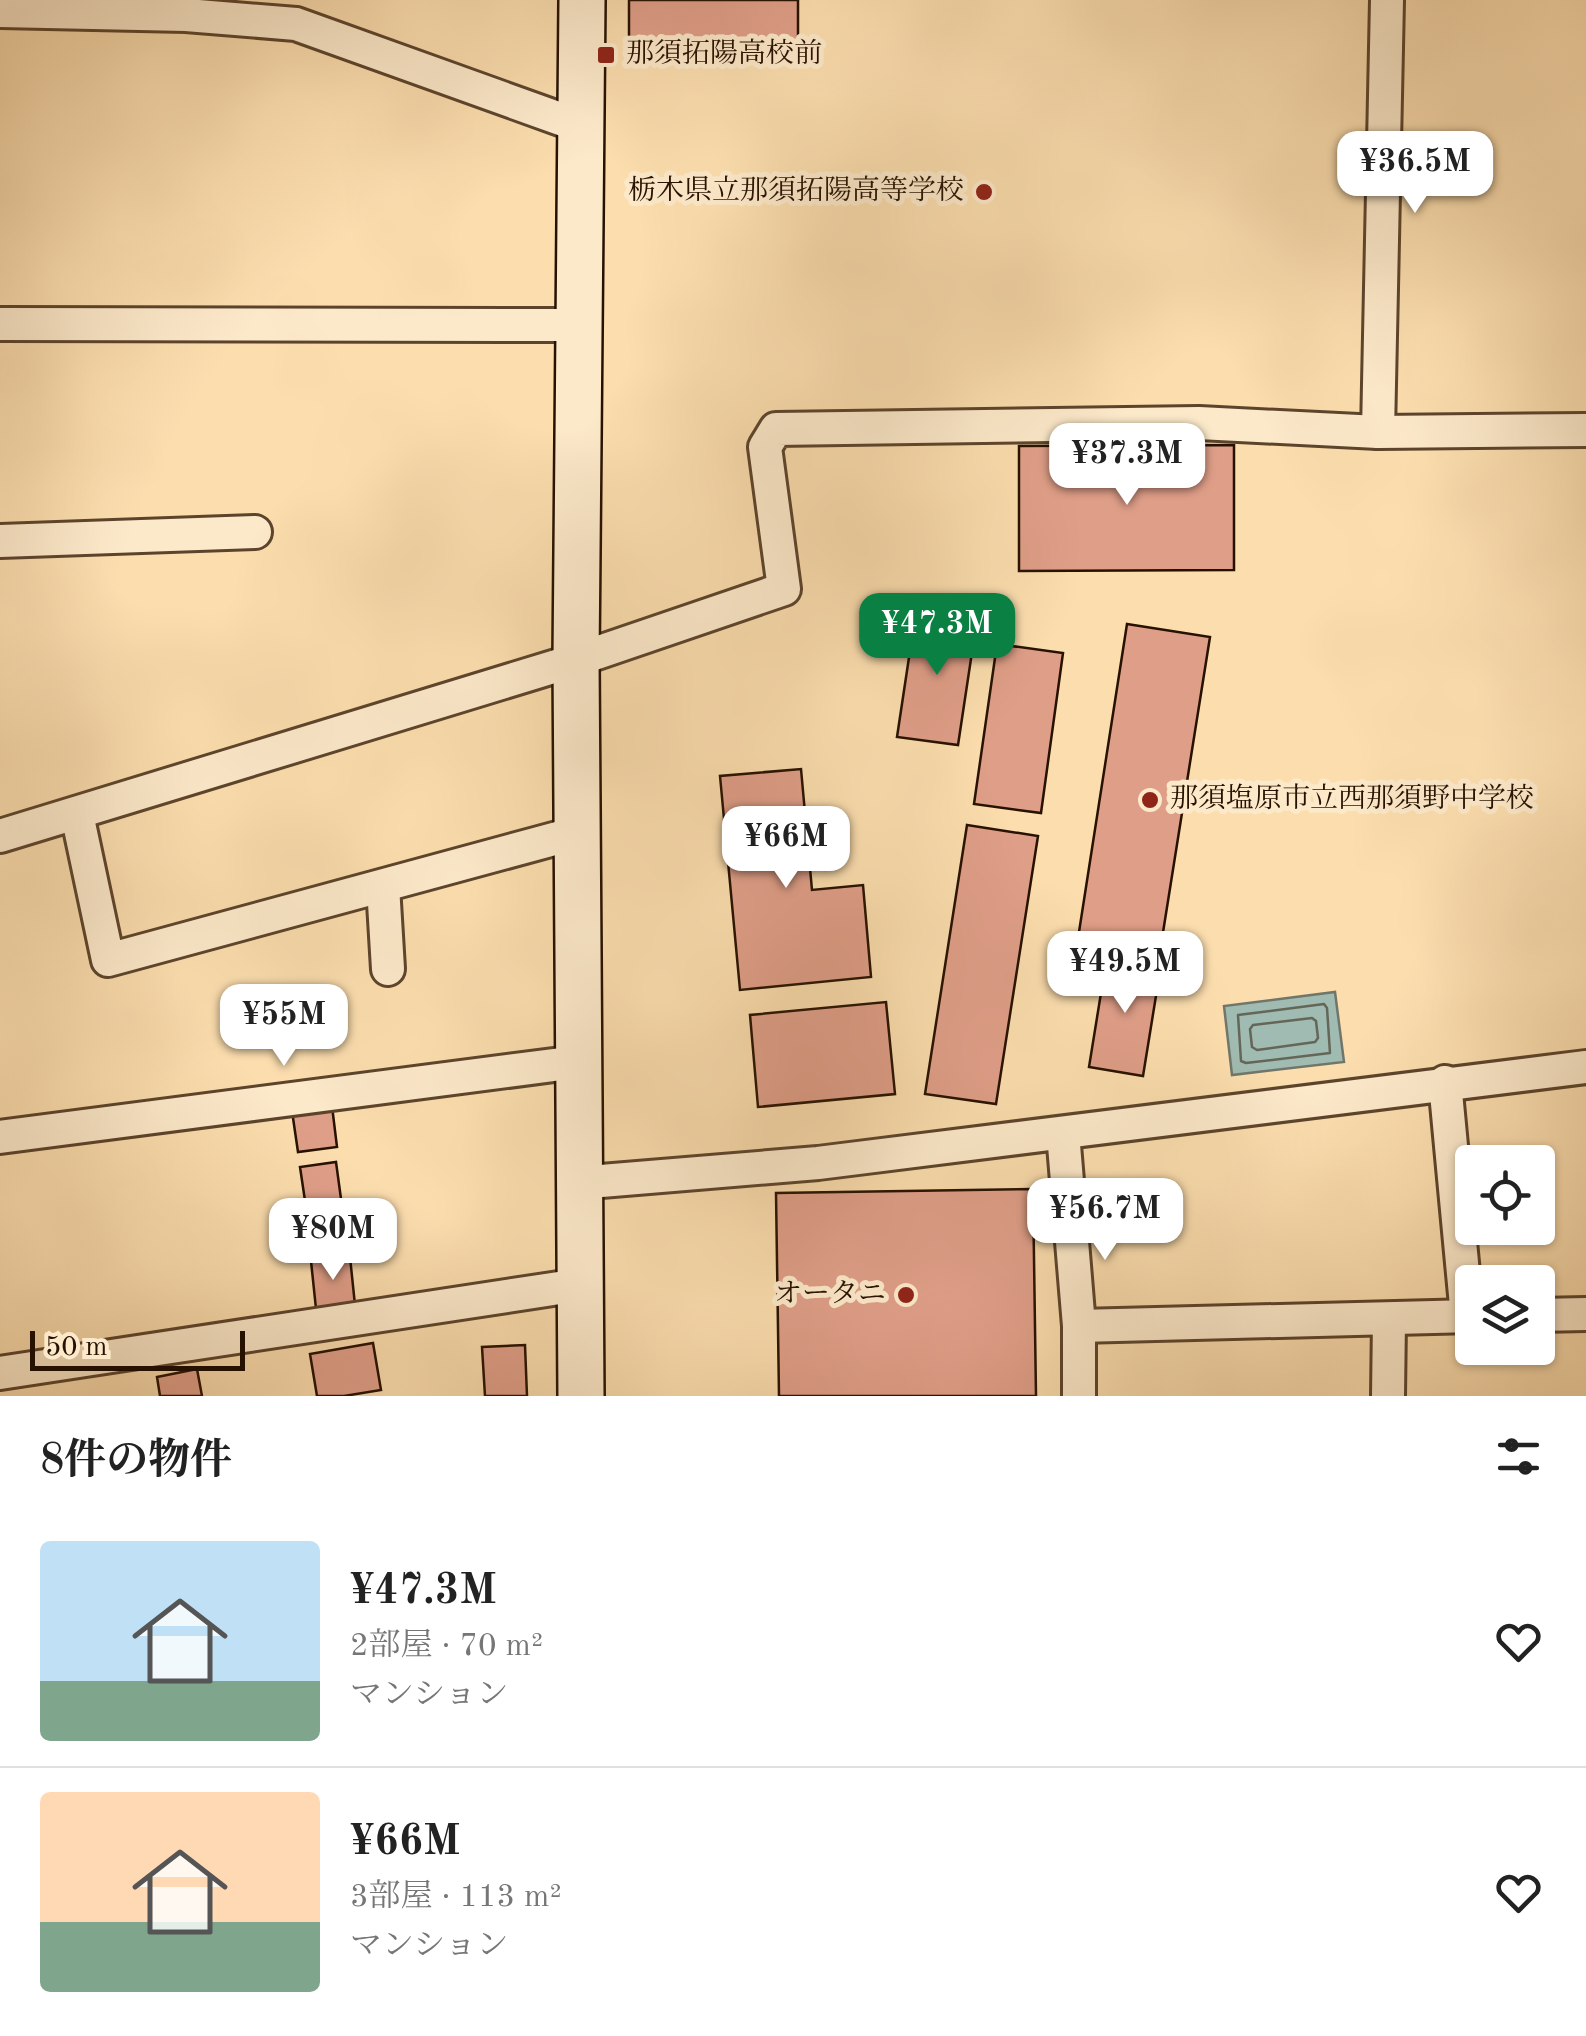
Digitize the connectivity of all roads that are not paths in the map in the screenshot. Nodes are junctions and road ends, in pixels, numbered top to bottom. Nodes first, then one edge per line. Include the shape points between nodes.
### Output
1 (582, 0) edge
2 (1387, 0) edge
3 (0, 11) edge
4 (580, 126) junction
5 (0, 324) edge
6 (577, 325) junction
7 (1586, 430) edge
8 (1378, 432) junction
9 (255, 532) dead end
10 (0, 541) edge
11 (576, 660) junction
12 (77, 814) junction
13 (576, 833) junction
14 (0, 836) edge
15 (383, 886) junction
16 (388, 969) dead end
17 (577, 1062) junction
18 (1586, 1066) edge
19 (1444, 1082) junction
20 (1063, 1133) junction
21 (0, 1137) edge
22 (577, 1183) junction
23 (1464, 1265) edge
24 (579, 1286) junction
25 (1586, 1314) edge
26 (1555, 1315) edge
27 (1455, 1317) edge
28 (1390, 1320) junction
29 (1079, 1326) junction
30 (0, 1373) edge
31 (581, 1396) edge
32 (1079, 1396) edge
33 (1388, 1396) edge

1 - 4 street
2 - 8 street
3 - 4 street via 296,24
4 - 6 street
5 - 6 street
6 - 11 street
7 - 8 street
8 - 11 street via 1199,422 776,428 765,447 784,589
9 - 10 street
11 - 12 street
11 - 13 street
12 - 14 street
12 - 15 street via 108,960
13 - 15 street
13 - 17 street
15 - 16 street
17 - 21 street
17 - 22 street
18 - 19 street
19 - 20 street
19 - 23 street
20 - 22 street via 818,1164
20 - 29 street
22 - 24 street
24 - 30 street
24 - 31 street
25 - 26 street
27 - 28 street
28 - 29 street
28 - 33 street
29 - 32 street

